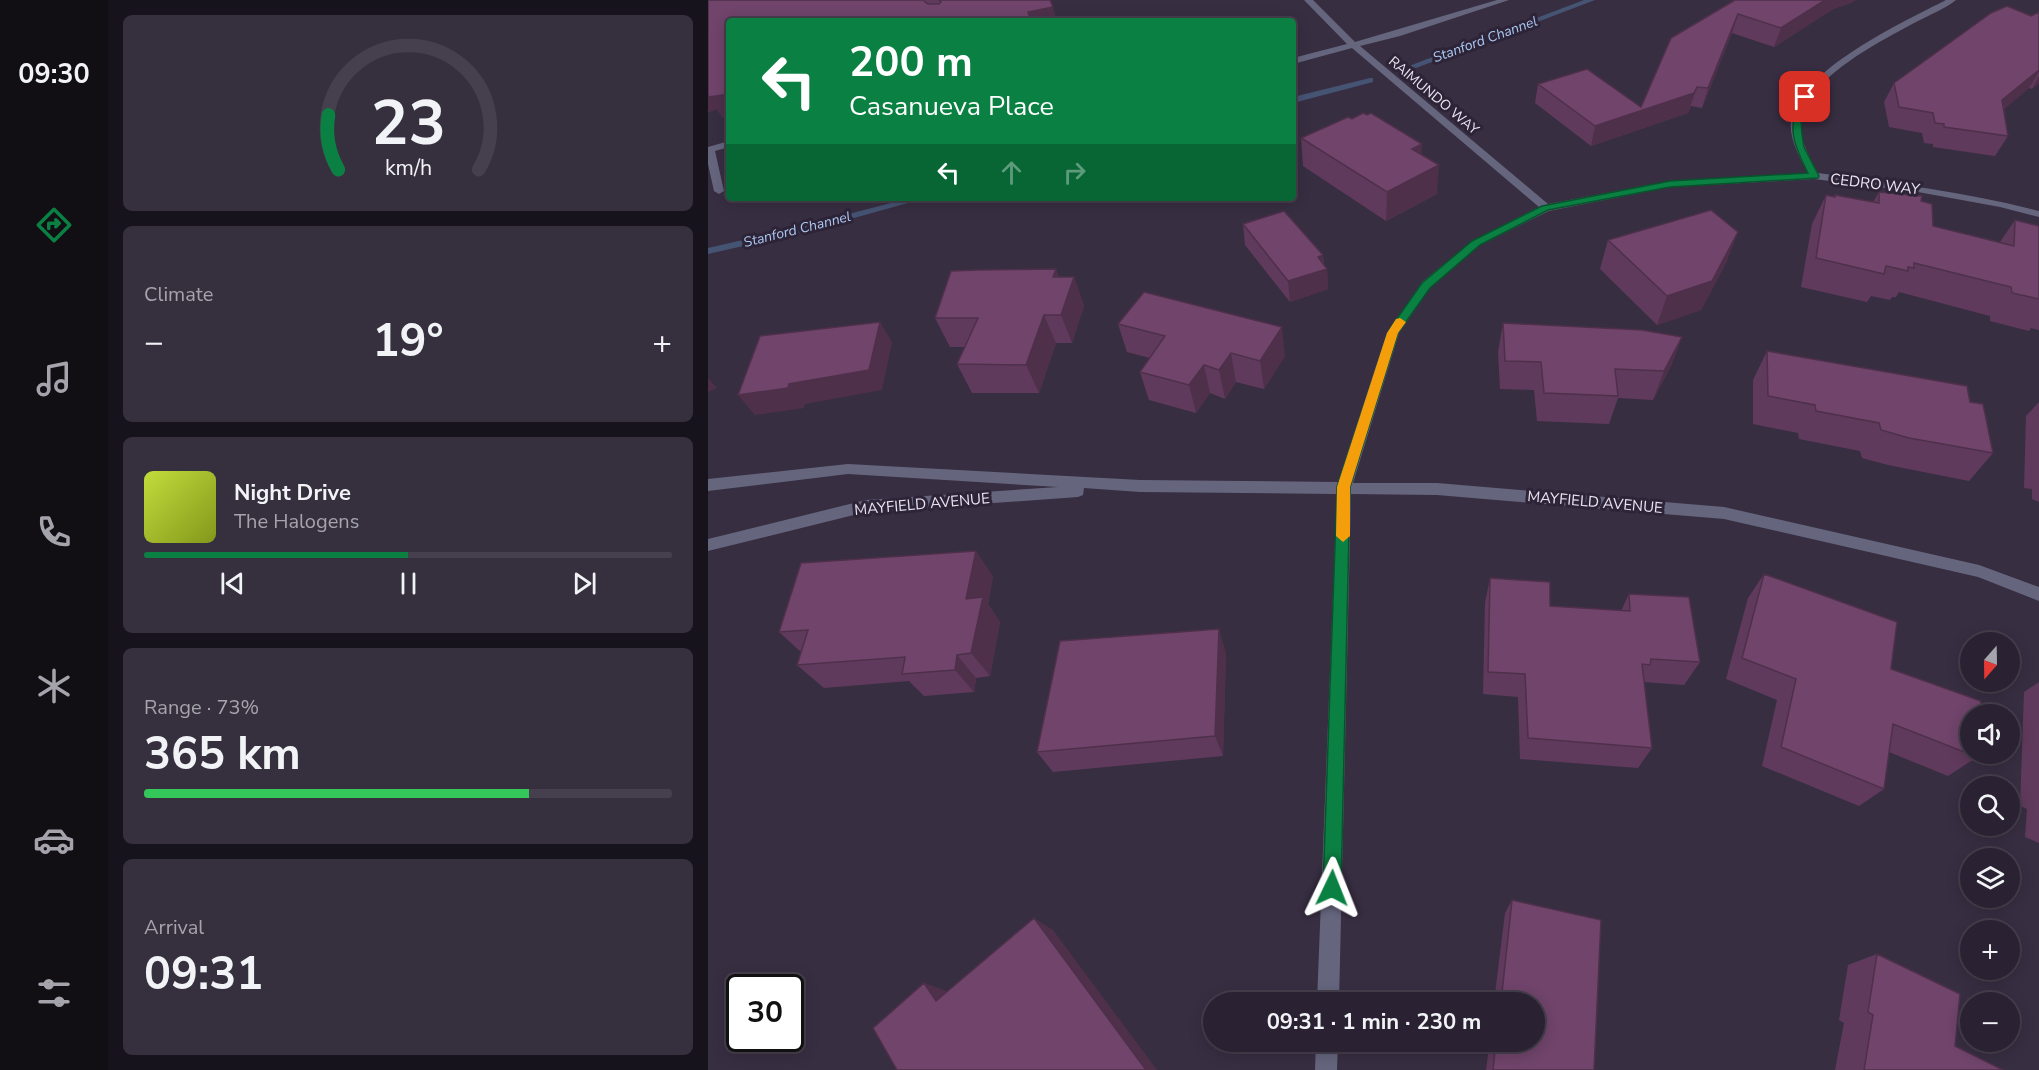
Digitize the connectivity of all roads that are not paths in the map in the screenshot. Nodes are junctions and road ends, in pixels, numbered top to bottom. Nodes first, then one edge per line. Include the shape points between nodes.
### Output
1 (1308, 0) edge
2 (1505, 0) edge
3 (1952, 0) edge
4 (1354, 46) junction
5 (1296, 60) edge
6 (726, 145) edge
7 (709, 150) edge
8 (1814, 176) junction
9 (724, 190) edge
10 (708, 194) edge
11 (1546, 208) junction
12 (2039, 214) edge
13 (708, 486) edge
14 (1140, 486) junction
15 (1344, 487) junction
16 (708, 545) edge
17 (2039, 594) edge
18 (1328, 992) edge
19 (1327, 1052) edge
20 (1326, 1070) edge

1 - 4 street, RAIMUNDO WAY
2 - 4 street
3 - 8 street via 1851,55 1805,97 1796,120 1800,147
4 - 5 street
4 - 11 street, RAIMUNDO WAY
6 - 7 street
7 - 9 street
8 - 11 street, CEDRO WAY via 1670,184
8 - 12 street, CEDRO WAY via 1918,189
9 - 10 street
11 - 15 street, CEDRO WAY via 1476,243 1426,285 1393,333
13 - 14 street, MAYFIELD AVENUE via 848,469
14 - 15 street, MAYFIELD AVENUE
14 - 16 street, MAYFIELD AVENUE via 866,506
15 - 17 street, MAYFIELD AVENUE via 1437,489 1724,513 1978,571
15 - 18 street, CEDRO WAY
19 - 20 street

